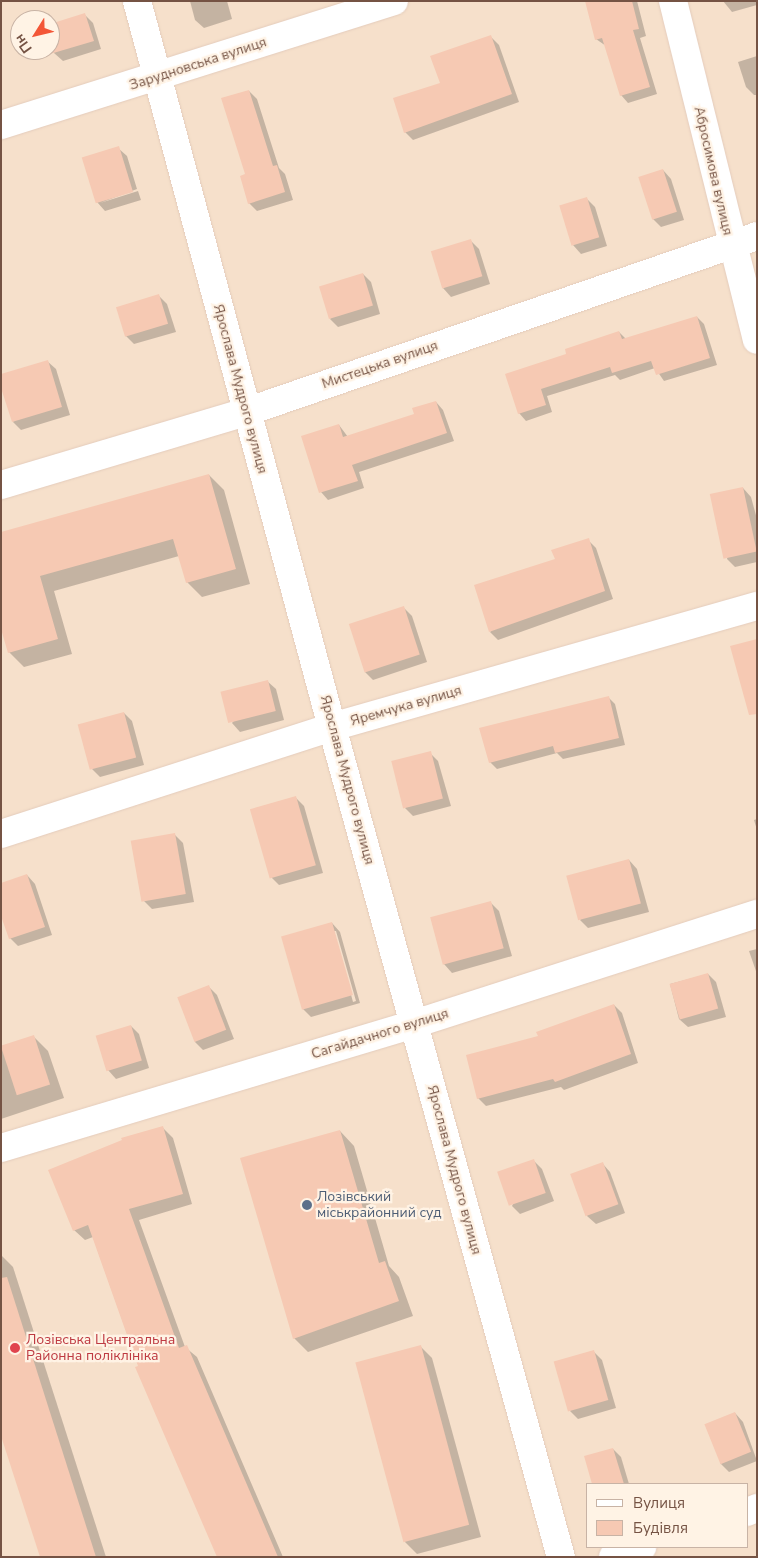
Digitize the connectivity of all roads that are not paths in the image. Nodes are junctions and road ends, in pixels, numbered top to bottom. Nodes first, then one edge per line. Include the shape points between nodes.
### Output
1 (137, 1) edge
2 (394, 1) edge
3 (673, 1) edge
4 (157, 78) junction
5 (1, 124) edge
6 (757, 236) edge
7 (731, 244) junction
8 (757, 340) edge
9 (246, 412) junction
10 (1, 486) edge
11 (757, 606) edge
12 (332, 727) junction
13 (1, 834) edge
14 (757, 914) edge
15 (414, 1024) junction
16 (1, 1148) edge
17 (639, 1548) edge
18 (561, 1557) edge
19 (613, 1557) edge

1 - 4 street, Ярослава Мудрого вулиця
2 - 4 street, Зарудновська вулиця
3 - 7 street, Абросимова вулиця
4 - 5 street, Зарудновська вулиця
4 - 9 street, Ярослава Мудрого вулиця
6 - 7 street, Мистецька вулиця
7 - 8 street, Абросимова вулиця
7 - 9 street, Мистецька вулиця
9 - 10 street, Мистецька вулиця
9 - 12 street, Ярослава Мудрого вулиця
11 - 12 street, Яремчука вулиця
12 - 13 street, Яремчука вулиця
12 - 15 street, Ярослава Мудрого вулиця
14 - 15 street, Сагайдачного вулиця
15 - 16 street, Сагайдачного вулиця
15 - 18 street, Ярослава Мудрого вулиця
17 - 19 street

